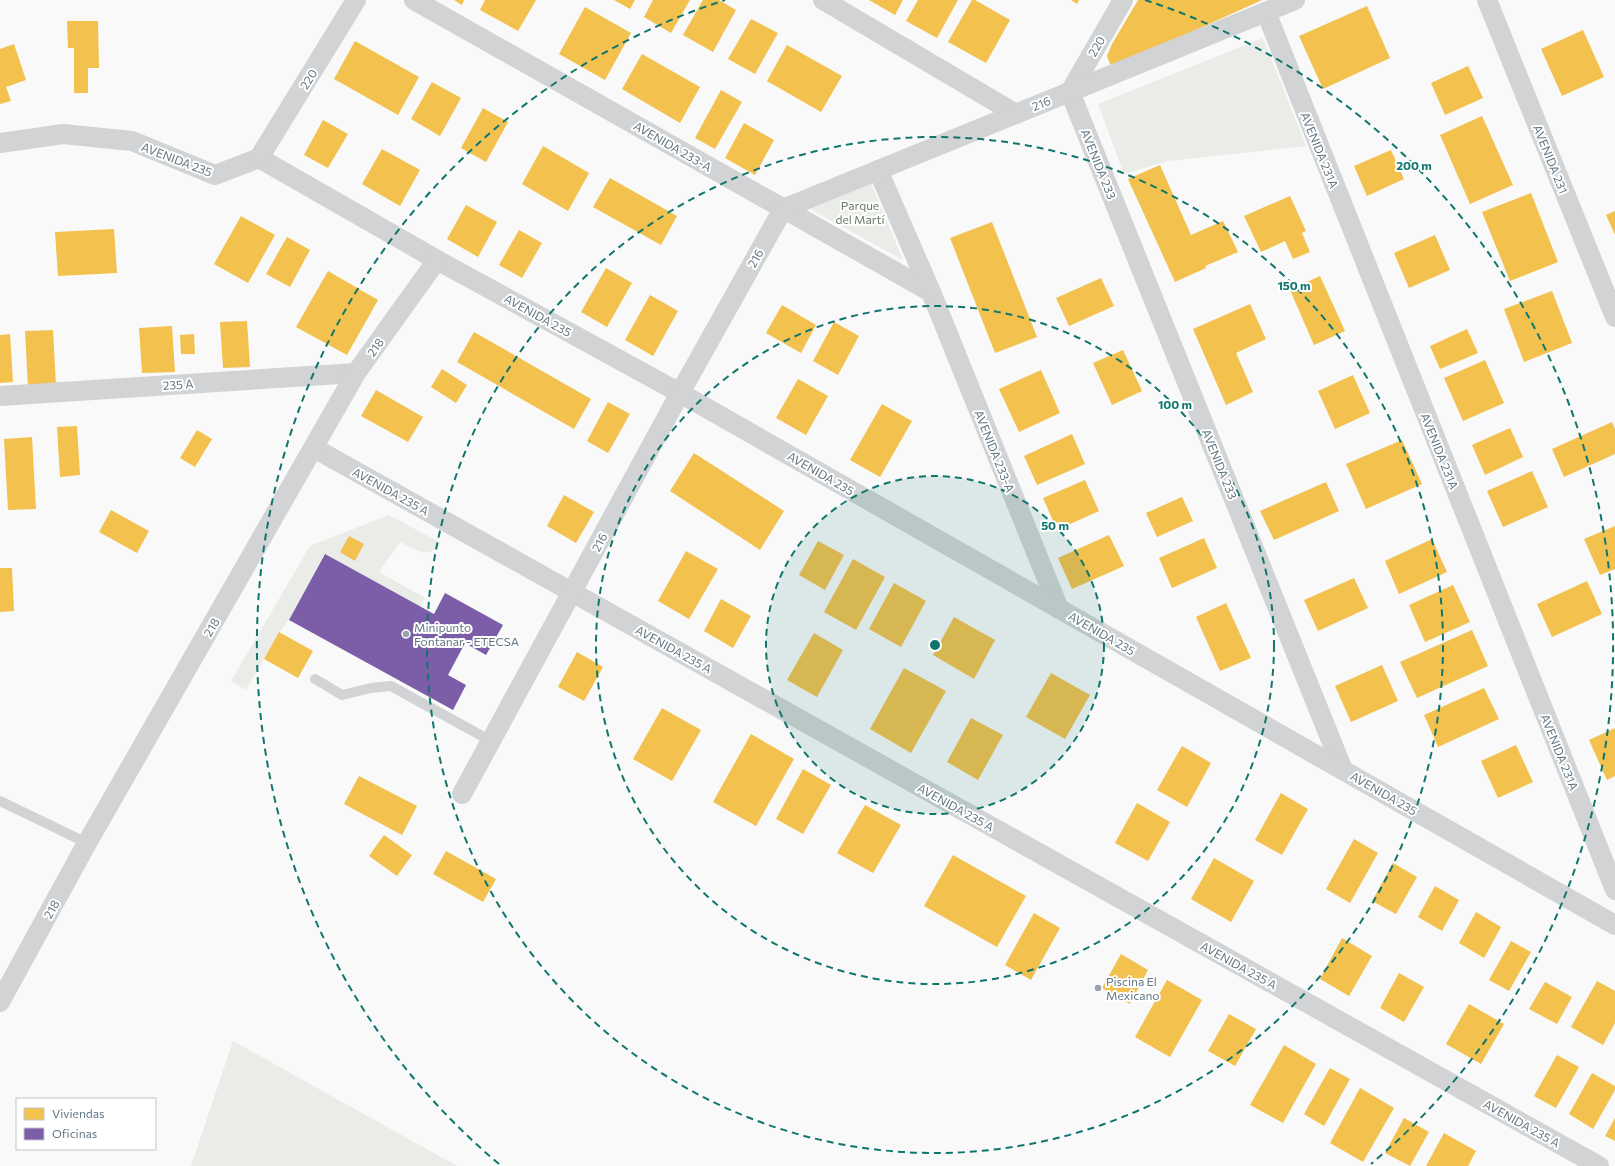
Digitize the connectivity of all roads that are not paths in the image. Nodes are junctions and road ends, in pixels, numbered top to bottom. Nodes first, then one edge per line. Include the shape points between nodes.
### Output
1 (356, 0) edge
2 (414, 0) edge
3 (823, 0) edge
4 (1123, 0) edge
5 (1295, 0) edge
6 (1487, 0) edge
7 (1266, 12) junction
8 (1070, 92) junction
9 (1016, 114) junction
10 (0, 143) edge
11 (259, 158) junction
12 (878, 170) junction
13 (783, 209) junction
14 (437, 260) junction
15 (931, 292) junction
16 (1615, 317) edge
17 (356, 373) junction
18 (680, 393) junction
19 (0, 396) edge
20 (314, 448) junction
21 (572, 592) junction
22 (1059, 609) junction
23 (315, 679) dead end
24 (491, 741) junction
25 (1343, 770) junction
26 (462, 794) dead end
27 (0, 801) edge
28 (87, 843) junction
29 (1615, 890) edge
30 (1615, 925) edge
31 (0, 1002) edge
32 (1599, 1166) edge

1 - 11 street, 220
2 - 13 street, AVENIDA 233-A
3 - 9 street
4 - 8 street, 220
5 - 7 street, 216
6 - 16 street, AVENIDA 231
7 - 8 street, 216
7 - 29 street, AVENIDA 231A
8 - 9 street, 216
8 - 25 street, AVENIDA 233
9 - 12 street, 216
10 - 11 street, AVENIDA 235 via 63,134 132,142 215,175
11 - 14 street, AVENIDA 235
12 - 13 street, 216
12 - 15 street, AVENIDA 233-A
13 - 15 street, AVENIDA 233-A
13 - 18 street, 216
14 - 17 street, 218
14 - 18 street, AVENIDA 235
15 - 22 street, AVENIDA 233-A
17 - 19 street, 235 A
17 - 20 street, 218
18 - 21 street, 216
18 - 22 street, AVENIDA 235
20 - 21 street, AVENIDA 235 A
20 - 28 street, 218
21 - 24 street, 216
21 - 32 street, AVENIDA 235 A
22 - 25 street, AVENIDA 235
23 - 24 lane via 342,695 391,686
24 - 26 street, 216
25 - 30 street, AVENIDA 235
27 - 28 lane
28 - 31 street, 218

